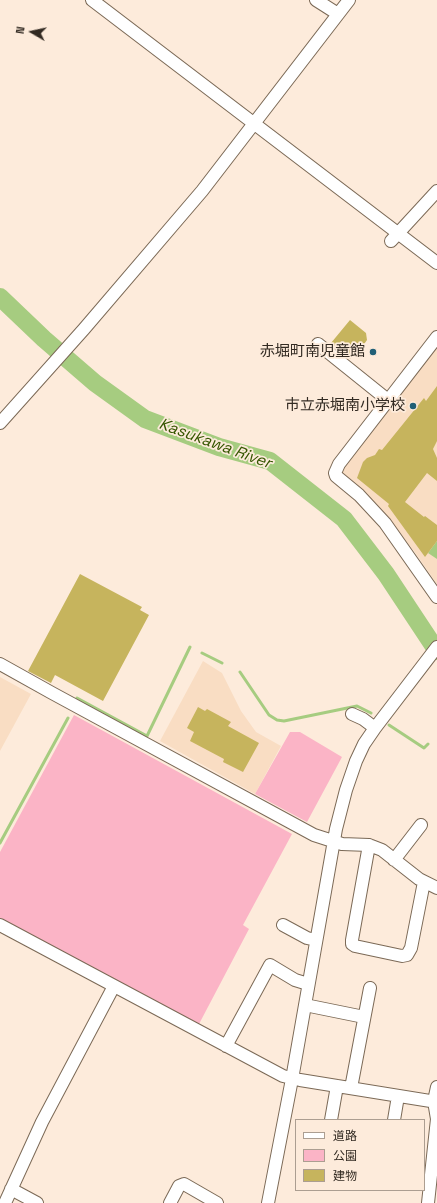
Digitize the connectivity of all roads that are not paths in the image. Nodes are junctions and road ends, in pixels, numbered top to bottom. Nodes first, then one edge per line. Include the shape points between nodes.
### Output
1 (92, 0) edge
2 (316, 0) edge
3 (349, 0) edge
4 (338, 14) junction
5 (254, 125) junction
6 (437, 191) edge
7 (394, 237) junction
8 (437, 263) edge
9 (437, 337) edge
10 (318, 344) dead end
11 (389, 401) junction
12 (0, 423) edge
13 (437, 597) edge
14 (437, 647) edge
15 (0, 664) edge
16 (352, 714) dead end
17 (375, 728) junction
18 (421, 825) dead end
19 (334, 842) junction
20 (369, 845) junction
21 (394, 860) junction
22 (424, 882) junction
23 (437, 888) edge
24 (0, 925) edge
25 (283, 925) dead end
26 (316, 940) junction
27 (308, 984) junction
28 (114, 986) junction
29 (370, 988) dead end
30 (304, 1005) junction
31 (364, 1017) junction
32 (226, 1046) junction
33 (292, 1079) junction
34 (337, 1086) junction
35 (437, 1087) edge
36 (351, 1088) junction
37 (398, 1096) junction
38 (436, 1102) edge
39 (331, 1119) edge
40 (394, 1119) edge
41 (11, 1189) junction
42 (5, 1203) edge
43 (36, 1203) edge
44 (170, 1203) edge
45 (217, 1203) edge
46 (268, 1203) edge
47 (428, 1203) edge

1 - 5 street
2 - 4 street
3 - 4 street
4 - 5 street
5 - 7 street
5 - 12 street via 202,191 82,332
6 - 7 street
7 - 8 street
9 - 11 street
10 - 11 street
11 - 13 street via 339,464 335,473 385,523
14 - 17 street
15 - 19 street via 314,835
16 - 17 street
17 - 19 street via 356,761 346,790
18 - 21 street
19 - 20 street
19 - 26 street
20 - 21 street via 382,850
20 - 22 street via 352,944 407,955 411,948
21 - 22 street
22 - 23 street
24 - 28 street
25 - 26 street
26 - 27 street
27 - 30 street
27 - 32 street via 270,965
28 - 32 street
28 - 41 street via 42,1122
29 - 31 street
30 - 31 street
30 - 33 street
31 - 36 street
32 - 33 street
33 - 34 street
33 - 46 street
34 - 36 street
34 - 39 street
35 - 38 street
36 - 37 street
37 - 38 street
37 - 40 street
38 - 47 street via 437,1119
41 - 42 street
41 - 43 street
44 - 45 street via 179,1186 184,1184

